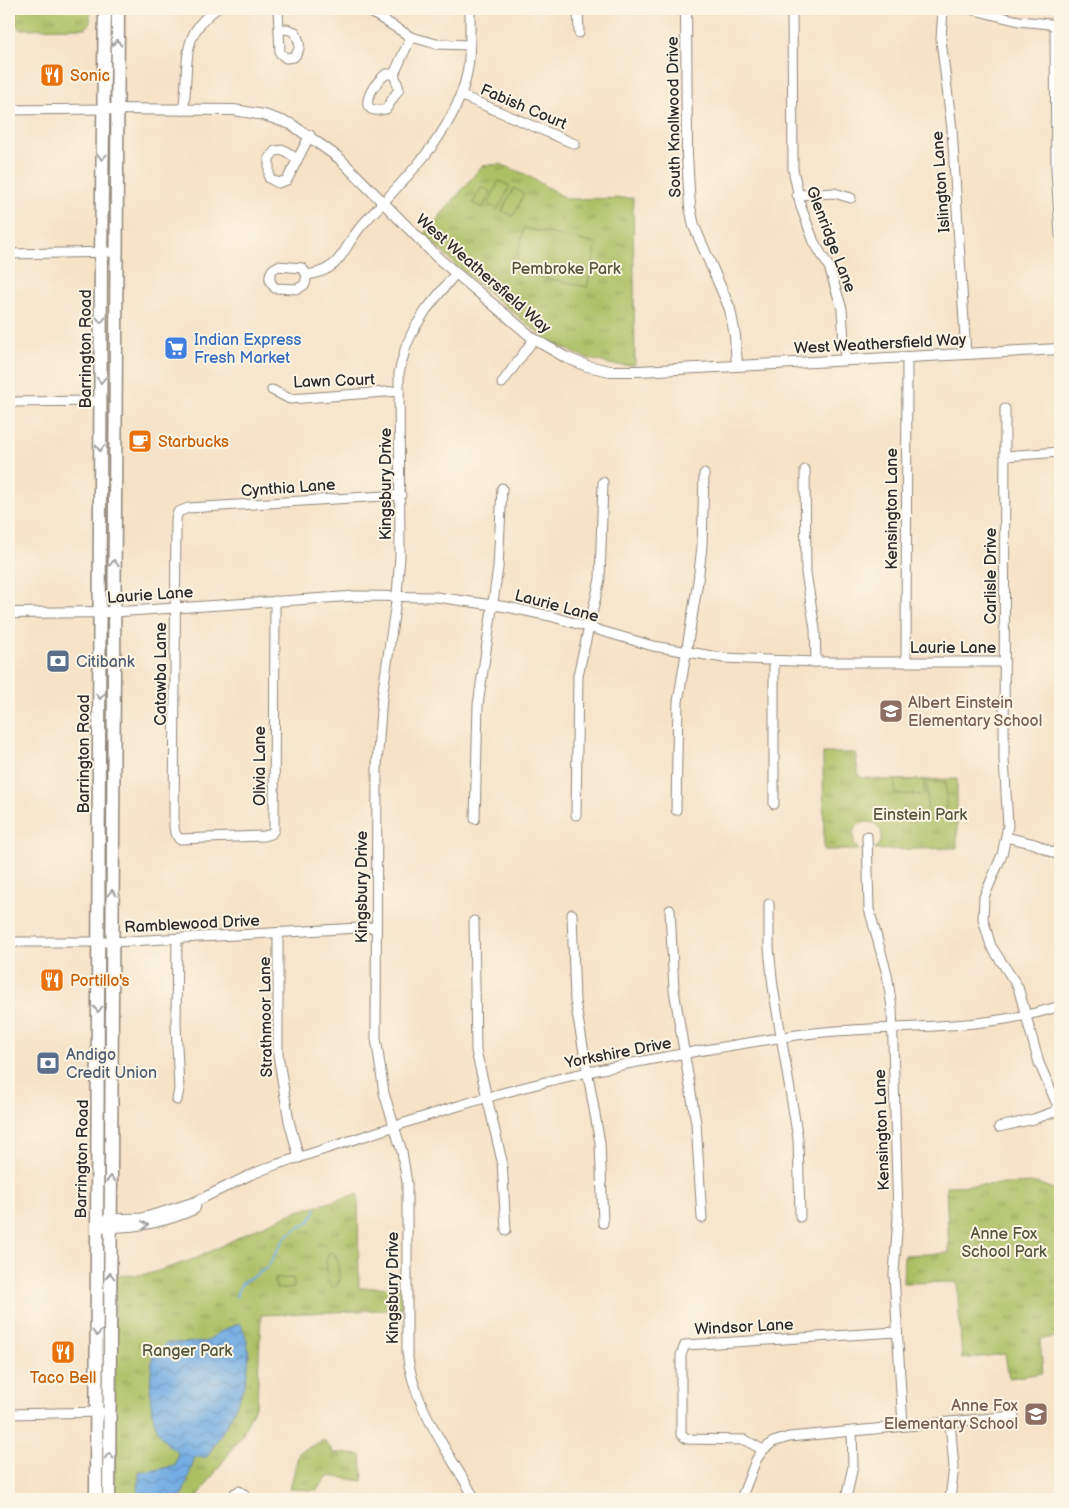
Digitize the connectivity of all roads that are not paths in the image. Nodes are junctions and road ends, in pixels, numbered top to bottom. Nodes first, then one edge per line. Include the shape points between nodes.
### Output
1 (105, 9) edge
2 (118, 9) edge
3 (216, 9) edge
4 (278, 9) edge
5 (366, 9) edge
6 (470, 9) edge
7 (578, 9) edge
8 (686, 9) edge
9 (792, 9) edge
10 (943, 9) edge
11 (970, 9) edge
12 (994, 12) edge
13 (1058, 25) edge
14 (280, 30) dead end
15 (579, 33) dead end
16 (411, 37) junction
17 (469, 45) junction
18 (394, 74) dead end
19 (460, 95) junction
20 (103, 109) junction
21 (116, 109) junction
22 (9, 110) edge
23 (183, 110) junction
24 (310, 135) junction
25 (575, 144) dead end
26 (297, 159) dead end
27 (797, 195) junction
28 (851, 198) dead end
29 (384, 203) junction
30 (1060, 235) edge
31 (101, 252) junction
32 (115, 252) junction
33 (9, 254) edge
34 (456, 273) junction
35 (307, 275) dead end
36 (534, 339) junction
37 (1060, 348) edge
38 (966, 354) junction
39 (907, 357) junction
40 (845, 360) junction
41 (737, 366) junction
42 (502, 383) dead end
43 (272, 390) dead end
44 (399, 392) junction
45 (101, 401) junction
46 (9, 402) edge
47 (1005, 409) dead end
48 (1060, 452) edge
49 (1005, 456) junction
50 (805, 470) dead end
51 (704, 474) dead end
52 (603, 482) dead end
53 (502, 488) dead end
54 (401, 495) junction
55 (178, 512) joint
56 (397, 596) junction
57 (275, 601) junction
58 (493, 604) junction
59 (175, 607) junction
60 (9, 612) edge
61 (99, 612) junction
62 (114, 612) junction
63 (589, 628) junction
64 (685, 653) junction
65 (774, 661) junction
66 (816, 662) junction
67 (906, 662) junction
68 (1004, 662) junction
69 (774, 804) dead end
70 (676, 810) dead end
71 (576, 815) dead end
72 (475, 819) dead end
73 (867, 836) dead end
74 (177, 837) joint
75 (1006, 837) junction
76 (1060, 856) edge
77 (769, 904) dead end
78 (670, 910) dead end
79 (572, 914) dead end
80 (474, 921) dead end
81 (376, 927) junction
82 (278, 933) junction
83 (177, 939) junction
84 (9, 942) edge
85 (98, 942) junction
86 (112, 942) junction
87 (1060, 1006) edge
88 (1026, 1015) junction
89 (893, 1027) junction
90 (781, 1037) junction
91 (684, 1055) junction
92 (586, 1073) junction
93 (487, 1098) junction
94 (177, 1100) dead end
95 (1060, 1111) edge
96 (394, 1127) junction
97 (999, 1127) dead end
98 (299, 1158) junction
99 (800, 1217) dead end
100 (702, 1218) dead end
101 (97, 1223) junction
102 (110, 1223) junction
103 (604, 1223) dead end
104 (506, 1230) dead end
105 (897, 1332) junction
106 (103, 1412) junction
107 (9, 1414) edge
108 (1014, 1416) dead end
109 (950, 1422) junction
110 (903, 1426) junction
111 (852, 1431) junction
112 (763, 1450) junction
113 (96, 1499) edge
114 (109, 1499) edge
115 (233, 1499) edge
116 (245, 1499) edge
117 (475, 1499) edge
118 (741, 1499) edge
119 (846, 1499) edge
120 (950, 1499) edge

1 - 20 main road, Barrington Road
21 -> 2 main road, Barrington Road
3 - 23 street via 206,16 192,37 186,56
4 - 14 street
5 - 16 street
6 - 17 street
7 - 15 street
8 - 41 street, South Knollwood Drive via 690,207 694,226 730,309
9 - 27 street, Glenridge Lane via 792,152
10 - 38 street, Islington Lane via 940,40 952,128
11 - 12 street
12 - 13 street
13 - 30 street via 1056,168
16 - 17 street via 437,44
16 - 18 street
17 - 19 street via 467,73
19 - 25 street, Fabish Court
19 - 29 street via 439,138
20 - 21 street, West Weathersfield Way
20 - 22 street
20 -> 31 main road, Barrington Road
21 - 23 street, West Weathersfield Way
21 - 32 main road, Barrington Road
23 - 24 street, West Weathersfield Way via 234,110 264,115 291,124
24 - 26 street
24 - 29 street, West Weathersfield Way via 340,158
27 - 28 street via 834,193
27 - 40 street, Glenridge Lane via 814,242 829,268 842,309
29 - 34 street, West Weathersfield Way
29 - 35 street via 358,231 337,263 326,271
31 - 32 street
31 - 33 street
31 -> 45 main road, Barrington Road
62 -> 32 main road, Barrington Road
34 - 36 street, West Weathersfield Way
34 - 44 street, Kingsbury Drive via 414,329 401,363
36 - 41 street, West Weathersfield Way via 565,357 610,371
36 - 42 street
37 - 38 street, West Weathersfield Way
38 - 39 street, West Weathersfield Way
39 - 40 street, West Weathersfield Way
39 - 67 street, Kensington Lane
40 - 41 street, West Weathersfield Way
43 - 44 street, Lawn Court via 290,398
44 - 54 street, Kingsbury Drive
45 - 46 street
45 -> 61 main road, Barrington Road
47 - 49 street, Carlisle Drive
48 - 49 street
49 - 68 street, Carlisle Drive
50 - 66 street via 806,573 815,629
51 - 64 street via 702,546
52 - 63 street via 602,568
53 - 58 street via 500,549
54 - 55 street, Cynthia Lane via 188,508
54 - 56 street, Kingsbury Drive
55 - 59 street, Catawba Lane
56 - 57 street, Laurie Lane
56 - 58 street, Laurie Lane
56 - 81 street, Kingsbury Drive via 378,738
57 - 59 street, Laurie Lane
57 - 74 street, Olivia Lane via 274,830 264,836 183,840
58 - 63 street, Laurie Lane
58 - 72 street via 478,706
59 - 62 street, Laurie Lane
59 - 74 street, Catawba Lane via 174,826
60 - 61 street, Laurie Lane
61 - 62 street, Laurie Lane
61 -> 85 main road, Barrington Road
86 -> 62 main road, Barrington Road
63 - 64 street, Laurie Lane
63 - 71 street via 577,685
64 - 65 street, Laurie Lane
64 - 70 street via 677,713
65 - 66 street, Laurie Lane
65 - 69 street
66 - 67 street, Laurie Lane
67 - 68 street, Laurie Lane
68 - 75 street, Carlisle Drive
73 - 89 street, Kensington Lane via 869,909 889,986
75 - 76 street via 1035,844
75 - 88 street, Carlisle Drive via 984,897 983,919 991,946 1018,987
77 - 90 street via 771,967
78 - 91 street via 674,990
79 - 92 street via 575,1001
80 - 93 street via 474,1034
81 - 82 street, Ramblewood Drive
81 - 96 street, Kingsbury Drive via 376,1050
82 - 83 street, Ramblewood Drive
82 - 98 street, Strathmoor Lane via 278,1055 288,1121
83 - 86 street, Ramblewood Drive
83 - 94 street
84 - 85 street, Ramblewood Drive
85 - 86 street, Ramblewood Drive
85 -> 101 main road, Barrington Road
102 -> 86 main road, Barrington Road
87 - 88 street, Yorkshire Drive
88 - 89 street, Yorkshire Drive via 967,1024
88 - 95 street, Carlisle Drive via 1039,1063
89 - 90 street, Yorkshire Drive via 830,1030
89 - 105 street, Kensington Lane via 898,1217 894,1265
90 - 91 street, Yorkshire Drive
90 - 99 street via 798,1139
91 - 92 street, Yorkshire Drive
91 - 100 street via 697,1132
92 - 93 street, Yorkshire Drive
92 - 103 street via 600,1143
93 - 96 street, Yorkshire Drive
93 - 104 street via 502,1161
95 - 97 street
96 - 98 street, Yorkshire Drive
96 - 117 street, Kingsbury Drive via 407,1183 407,1352 410,1375 427,1416
98 - 102 street, Yorkshire Drive via 262,1170 197,1201 195,1209 159,1223 142,1226
101 - 102 street, Yorkshire Drive
101 -> 106 main road, Barrington Road
106 -> 102 main road, Barrington Road
105 - 110 street, Kensington Lane
105 - 112 street, Windsor Lane via 685,1345 680,1354 680,1430 683,1436 687,1439 745,1440
106 - 107 street
106 - 113 main road, Barrington Road
114 -> 106 main road, Barrington Road
108 - 109 street
109 - 110 street
109 - 120 street via 954,1466
110 - 111 street
111 - 112 street via 788,1437
111 - 119 street via 853,1466
112 - 118 street
115 - 116 street via 239,1491

